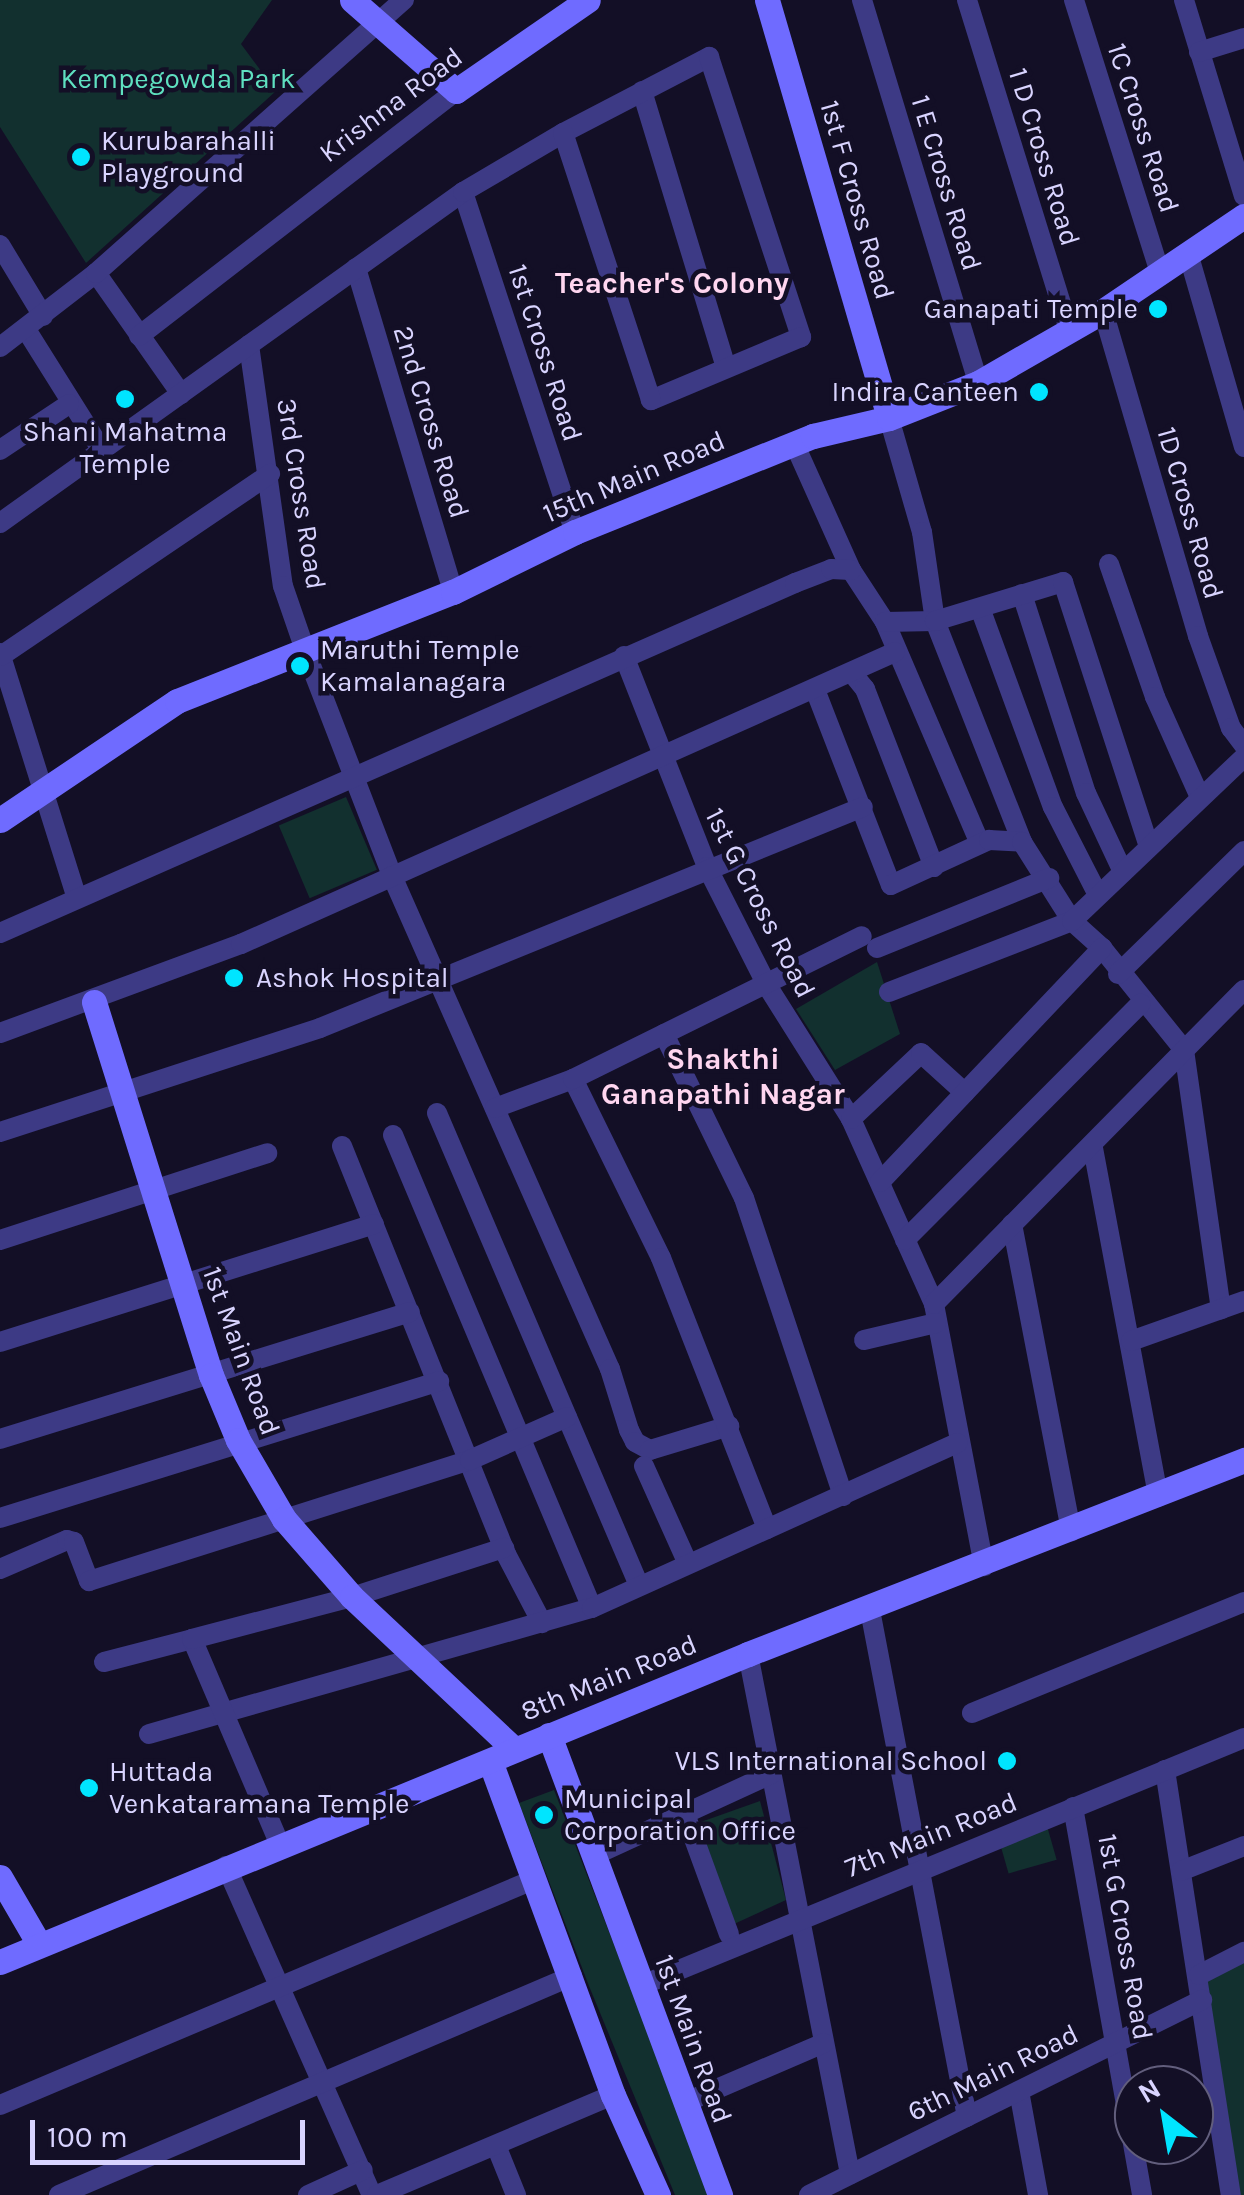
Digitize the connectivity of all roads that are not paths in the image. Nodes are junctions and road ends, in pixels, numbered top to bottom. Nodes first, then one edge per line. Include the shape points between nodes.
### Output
1 (352, 0) edge
2 (404, 0) edge
3 (588, 0) edge
4 (767, 0) edge
5 (862, 0) edge
6 (967, 0) edge
7 (1074, 0) edge
8 (1184, 0) edge
9 (374, 21) junction
10 (1244, 38) edge
11 (1199, 52) junction
12 (456, 91) junction
13 (642, 91) junction
14 (562, 133) junction
15 (464, 192) junction
16 (1244, 196) edge
17 (1244, 216) edge
18 (0, 245) edge
19 (1188, 253) junction
20 (356, 268) junction
21 (1160, 272) junction
22 (96, 273) junction
23 (1103, 310) junction
24 (35, 324) junction
25 (1068, 330) junction
26 (139, 336) junction
27 (249, 345) junction
28 (0, 347) edge
29 (726, 368) junction
30 (978, 382) junction
31 (181, 394) junction
32 (70, 404) junction
33 (888, 418) junction
34 (794, 443) junction
35 (1244, 448) edge
36 (0, 450) edge
37 (103, 452) junction
38 (270, 474) junction
39 (0, 523) edge
40 (574, 532) junction
41 (1109, 564) dead end
42 (851, 570) junction
43 (453, 592) junction
44 (1022, 594) junction
45 (980, 608) junction
46 (935, 621) junction
47 (885, 622) junction
48 (305, 650) junction
49 (896, 652) junction
50 (0, 655) edge
51 (624, 656) junction
52 (852, 673) junction
53 (816, 692) junction
54 (1240, 732) edge
55 (1244, 757) edge
56 (660, 760) junction
57 (353, 780) junction
58 (42, 789) junction
59 (1200, 797) junction
60 (864, 808) junction
61 (0, 820) edge
62 (1022, 842) junction
63 (980, 844) junction
64 (1149, 846) junction
65 (1244, 852) edge
66 (707, 867) junction
67 (934, 868) junction
68 (1123, 872) junction
69 (392, 876) junction
70 (1048, 878) junction
71 (1098, 895) junction
72 (76, 896) junction
73 (1072, 922) junction
74 (0, 932) edge
75 (1102, 948) junction
76 (1118, 974) junction
77 (439, 980) junction
78 (768, 987) junction
79 (1244, 990) edge
80 (889, 992) dead end
81 (94, 1002) junction
82 (1141, 1003) junction
83 (0, 1033) edge
84 (664, 1034) junction
85 (1184, 1050) junction
86 (573, 1078) junction
87 (122, 1092) junction
88 (966, 1093) junction
89 (495, 1108) junction
90 (438, 1113) dead end
91 (851, 1119) junction
92 (0, 1132) edge
93 (392, 1135) dead end
94 (342, 1146) dead end
95 (1093, 1148) junction
96 (267, 1153) dead end
97 (880, 1182) junction
98 (154, 1190) junction
99 (374, 1224) junction
100 (1012, 1224) junction
101 (0, 1240) edge
102 (904, 1240) junction
103 (184, 1286) junction
104 (1244, 1301) edge
105 (1221, 1310) junction
106 (410, 1312) junction
107 (935, 1314) junction
108 (864, 1340) dead end
109 (1131, 1341) junction
110 (0, 1342) edge
111 (211, 1375) junction
112 (439, 1381) junction
113 (567, 1418) junction
114 (729, 1426) junction
115 (0, 1439) edge
116 (520, 1439) junction
117 (238, 1440) junction
118 (958, 1444) junction
119 (470, 1460) junction
120 (1244, 1460) edge
121 (644, 1466) dead end
122 (843, 1496) junction
123 (1158, 1497) junction
124 (0, 1518) edge
125 (284, 1519) junction
126 (768, 1529) junction
127 (1071, 1531) junction
128 (504, 1548) junction
129 (688, 1564) junction
130 (984, 1566) junction
131 (0, 1569) edge
132 (638, 1583) junction
133 (352, 1598) junction
134 (1244, 1602) edge
135 (592, 1608) junction
136 (870, 1610) junction
137 (542, 1623) junction
138 (192, 1639) junction
139 (748, 1654) junction
140 (104, 1662) dead end
141 (418, 1662) junction
142 (972, 1713) dead end
143 (220, 1716) junction
144 (150, 1734) dead end
145 (549, 1735) junction
146 (1244, 1738) edge
147 (514, 1749) junction
148 (490, 1760) junction
149 (1166, 1770) junction
150 (771, 1774) junction
151 (1073, 1808) junction
152 (685, 1814) junction
153 (280, 1844) junction
154 (1244, 1846) edge
155 (595, 1855) junction
156 (226, 1866) junction
157 (923, 1868) junction
158 (1181, 1870) junction
159 (0, 1877) edge
160 (535, 1878) junction
161 (802, 1918) junction
162 (729, 1934) dead end
163 (38, 1944) junction
164 (1244, 1952) edge
165 (0, 1962) edge
166 (1199, 1975) junction
167 (572, 1976) junction
168 (282, 1981) junction
169 (640, 1986) junction
170 (1202, 2000) junction
171 (1116, 2042) junction
172 (824, 2043) junction
173 (323, 2078) junction
174 (1019, 2090) junction
175 (613, 2095) junction
176 (684, 2103) junction
177 (0, 2105) edge
178 (967, 2116) junction
179 (497, 2148) junction
180 (363, 2170) junction
181 (850, 2174) junction
182 (59, 2195) edge
183 (308, 2195) edge
184 (374, 2195) edge
185 (516, 2195) edge
186 (658, 2195) edge
187 (720, 2195) edge
188 (809, 2195) edge
189 (1038, 2195) edge
190 (1142, 2195) edge
191 (1231, 2195) edge

1 - 9 street
2 - 9 street
3 - 12 street, Krishna Road
4 - 33 street, 1st F Cross Road
5 - 30 street, 1 E Cross Road
6 - 25 street, 1 D Cross Road
7 - 21 street, 1C Cross Road
8 - 11 street
9 - 12 street
9 - 22 street
10 - 11 street
11 - 16 street
12 - 26 street, Krishna Road
13 - 14 street
13 - 29 street
13 - 29 street via 709,57 801,337
14 - 15 street
14 - 29 street via 651,400
15 - 20 street
15 - 40 street, 1st Cross Road
17 - 19 street, 15th Main Road
18 - 24 street
19 - 21 street, 15th Main Road
19 - 35 street
20 - 27 street
20 - 43 street, 2nd Cross Road
21 - 23 street, 15th Main Road
22 - 24 street
22 - 26 street
23 - 25 street, 15th Main Road
23 - 54 street, 1D Cross Road via 1198,636
24 - 28 street
24 - 32 street
25 - 30 street, 15th Main Road
26 - 31 street
27 - 31 street
27 - 38 street, 3rd Cross Road
30 - 33 street, 15th Main Road
31 - 37 street
32 - 36 street
32 - 37 street
33 - 34 street, 15th Main Road
33 - 46 street via 922,532
34 - 40 street, 15th Main Road
34 - 42 street
37 - 39 street
38 - 48 street, 3rd Cross Road via 283,586
38 - 50 street
40 - 43 street, 15th Main Road
41 - 59 street via 1155,697
42 - 47 street
42 - 51 street via 830,569
43 - 48 street, 15th Main Road
44 - 45 street
44 - 64 street via 1063,582
44 - 68 street via 1086,793
45 - 46 street
45 - 71 street via 1040,776
46 - 47 street
46 - 62 street
47 - 49 street
48 - 57 street, 3rd Cross Road
48 - 58 street, 15th Main Road via 177,700
49 - 52 street
49 - 63 street
50 - 58 street
51 - 56 street, 1st G Cross Road
51 - 57 street
52 - 53 street
52 - 67 street via 865,690
53 - 56 street
53 - 60 street
55 - 59 street
56 - 66 street, 1st G Cross Road
56 - 69 street
57 - 69 street, 3rd Cross Road
57 - 72 street
58 - 61 street, 15th Main Road
58 - 72 street
59 - 64 street
60 - 66 street
60 - 67 street via 891,885
62 - 63 street
62 - 70 street
63 - 67 street
64 - 68 street
65 - 76 street
66 - 77 street
66 - 78 street, 1st G Cross Road
68 - 71 street
69 - 77 street, 3rd Cross Road
69 - 81 street
70 - 73 street
70 - 78 street via 869,942
71 - 73 street
72 - 74 street
73 - 75 street
73 - 80 street
75 - 76 street
75 - 88 street
76 - 82 street
77 - 87 street via 303,1034
77 - 89 street, 3rd Cross Road
78 - 84 street
78 - 91 street, 1st G Cross Road
79 - 85 street
81 - 83 street
81 - 87 street, 1st Main Road
82 - 85 street
82 - 102 street
84 - 86 street
84 - 122 street via 744,1198
85 - 95 street
85 - 105 street
86 - 89 street
86 - 114 street via 660,1258
87 - 92 street
87 - 98 street, 1st Main Road
88 - 91 street via 921,1052
88 - 97 street
89 - 114 street, 3rd Cross Road via 610,1369 634,1442 650,1450
90 - 113 street
91 - 97 street, 1st G Cross Road
93 - 116 street
94 - 99 street
95 - 100 street
95 - 109 street
96 - 98 street
97 - 102 street, 1st G Cross Road
98 - 101 street
98 - 103 street, 1st Main Road
99 - 103 street
99 - 106 street
100 - 107 street
100 - 127 street
102 - 107 street, 1st G Cross Road
103 - 110 street
103 - 111 street, 1st Main Road
104 - 105 street
105 - 109 street
106 - 111 street
106 - 112 street
107 - 108 street
107 - 118 street, 1st G Cross Road
109 - 123 street
111 - 115 street
111 - 117 street, 1st Main Road
112 - 117 street
112 - 119 street
113 - 116 street
113 - 132 street
114 - 126 street
116 - 119 street
116 - 135 street
117 - 124 street
117 - 125 street, 1st Main Road
118 - 122 street
118 - 130 street, 1st G Cross Road
119 - 125 street
119 - 128 street
120 - 123 street, 8th Main Road
121 - 129 street
122 - 126 street
123 - 127 street, 8th Main Road
125 - 131 street via 89,1580 74,1542 67,1540
125 - 133 street, 1st Main Road
126 - 129 street
127 - 130 street, 8th Main Road
128 - 133 street
128 - 137 street
129 - 132 street
130 - 136 street, 8th Main Road
132 - 135 street
133 - 138 street
133 - 141 street, 1st Main Road
134 - 142 street
135 - 137 street
136 - 139 street, 8th Main Road
136 - 157 street
137 - 141 street
138 - 140 street
138 - 143 street
139 - 145 street, 8th Main Road
139 - 150 street
141 - 143 street
141 - 147 street, 1st Main Road
143 - 144 street
143 - 153 street
145 - 147 street, 8th Main Road
145 - 155 street, 1st Main Road
146 - 149 street, 7th Main Road
147 - 148 street, 8th Main Road
148 - 153 street, 8th Main Road
148 - 160 street
149 - 151 street, 7th Main Road
149 - 158 street
150 - 152 street
150 - 161 street
151 - 157 street, 7th Main Road
151 - 171 street, 1st G Cross Road
152 - 155 street
152 - 162 street
153 - 156 street, 8th Main Road
154 - 158 street
155 - 169 street, 1st Main Road
156 - 163 street, 8th Main Road
156 - 168 street
157 - 161 street, 7th Main Road
157 - 178 street
158 - 166 street
159 - 163 street
160 - 167 street
160 - 168 street
161 - 169 street, 7th Main Road
161 - 172 street
163 - 165 street, 8th Main Road
164 - 166 street
166 - 170 street
167 - 173 street
167 - 175 street
168 - 173 street
168 - 177 street
169 - 176 street, 1st Main Road
170 - 171 street, 6th Main Road
170 - 191 street
171 - 174 street, 6th Main Road
171 - 190 street, 1st G Cross Road
172 - 176 street
172 - 181 street
173 - 180 street
173 - 182 street
174 - 178 street, 6th Main Road
174 - 189 street
175 - 179 street
175 - 186 street
176 - 187 street, 1st Main Road
178 - 181 street, 6th Main Road
179 - 184 street
179 - 185 street
180 - 183 street
180 - 184 street
181 - 188 street, 6th Main Road

